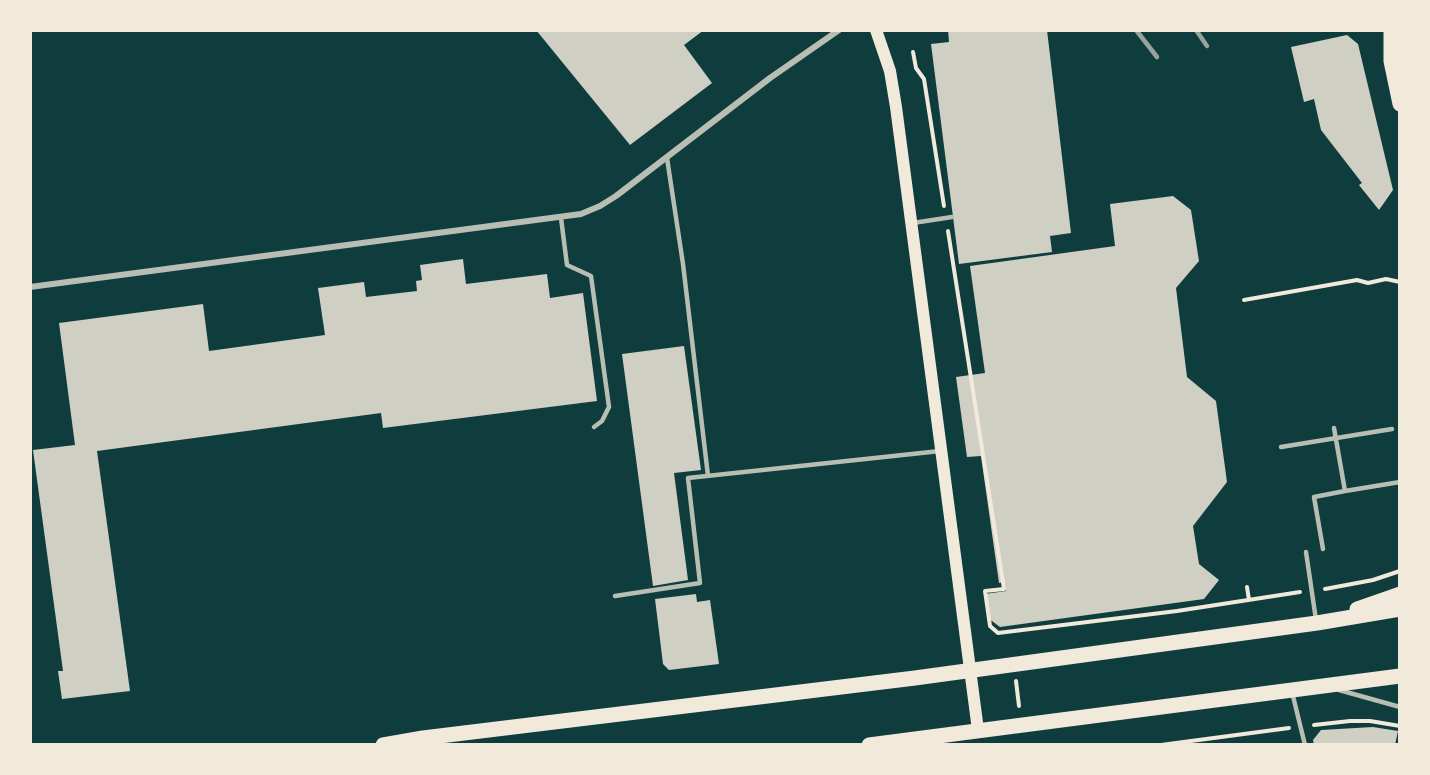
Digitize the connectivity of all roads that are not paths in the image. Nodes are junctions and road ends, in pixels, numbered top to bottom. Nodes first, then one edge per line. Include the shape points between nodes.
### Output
1 (839, 30) edge
2 (1391, 30) edge
3 (1396, 30) edge
4 (878, 31) edge
5 (1400, 36) edge
6 (1400, 104) edge
7 (667, 158) junction
8 (952, 217) dead end
9 (561, 218) junction
10 (911, 223) junction
11 (30, 287) edge
12 (594, 427) dead end
13 (1334, 428) dead end
14 (1392, 429) dead end
15 (1335, 438) junction
16 (1281, 447) dead end
17 (940, 451) junction
18 (708, 476) junction
19 (1400, 482) edge
20 (1345, 491) junction
21 (1323, 549) dead end
22 (1306, 552) dead end
23 (1400, 594) edge
24 (615, 596) dead end
25 (1400, 609) edge
26 (1317, 622) junction
27 (971, 670) junction
28 (1400, 676) edge
29 (1325, 686) junction
30 (1291, 690) junction
31 (1400, 707) edge
32 (978, 730) junction
33 (383, 745) edge
34 (869, 745) edge
35 (1305, 745) edge

1 - 7 street
2 - 6 main road via 1391,61
3 - 5 main road
4 - 10 main road via 892,80
7 - 9 street via 600,206
7 - 18 lane
8 - 10 lane
9 - 11 street
9 - 12 lane via 567,265 591,276 609,407
10 - 17 main road
13 - 15 lane
14 - 15 lane
15 - 16 lane
15 - 20 lane
17 - 18 lane
17 - 27 main road
18 - 24 lane via 688,478 700,583
19 - 20 lane
20 - 21 lane via 1314,497
22 - 26 lane
23 - 26 main road
25 - 26 main road
26 - 27 main road
27 - 32 main road
27 - 33 main road
28 - 29 main road
29 - 30 main road
29 - 31 lane
30 - 32 main road
30 - 35 lane
32 - 34 main road

